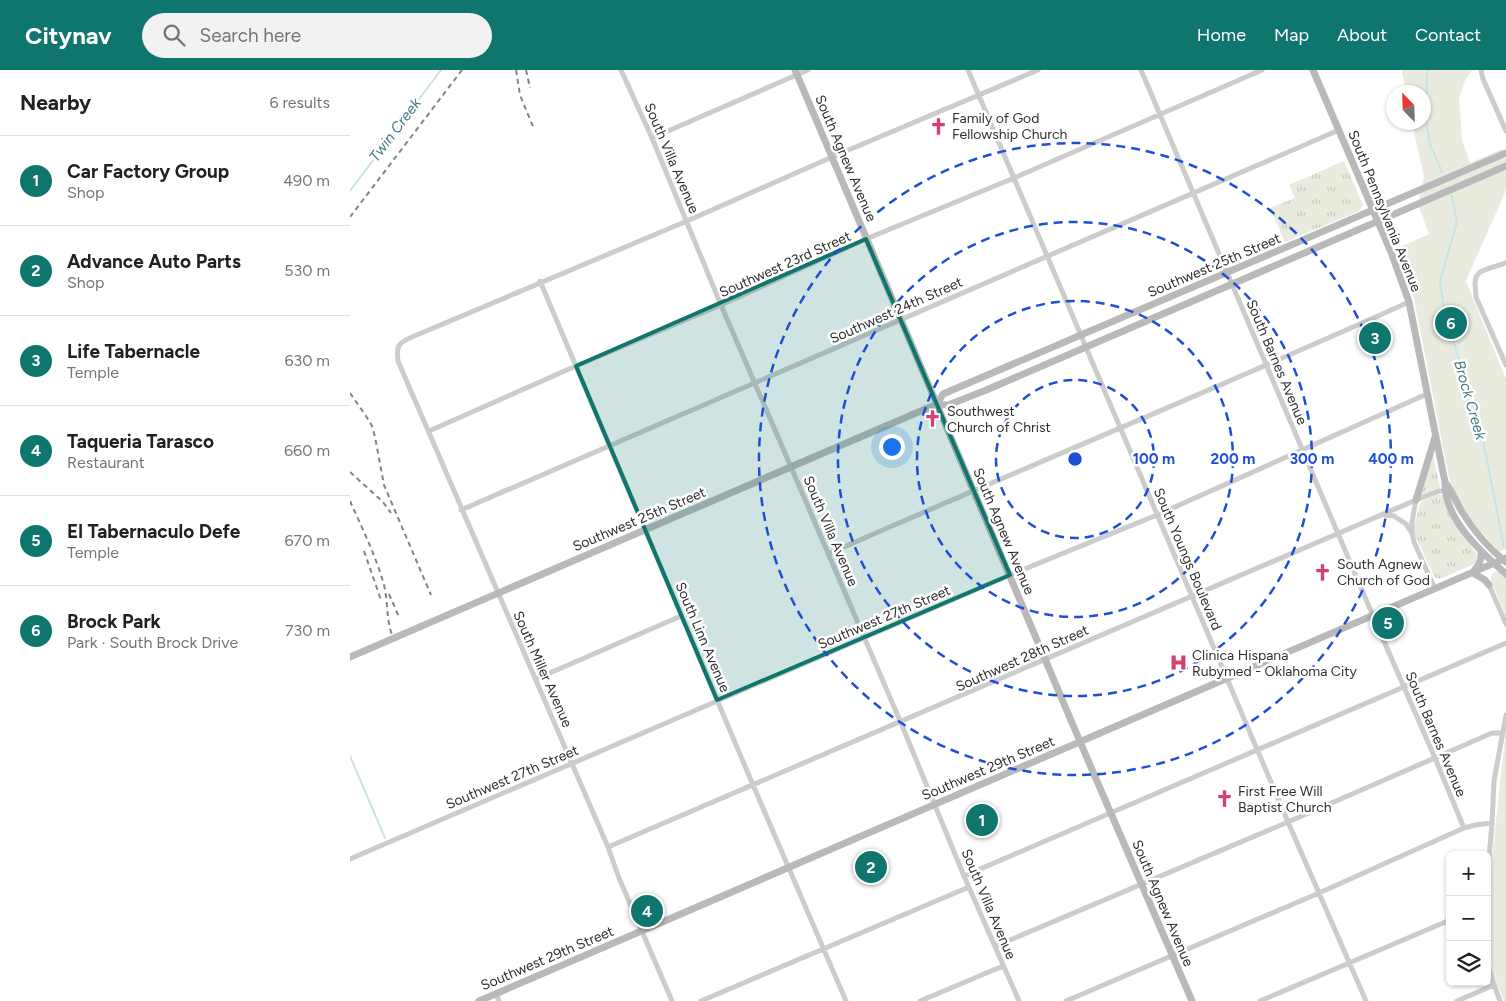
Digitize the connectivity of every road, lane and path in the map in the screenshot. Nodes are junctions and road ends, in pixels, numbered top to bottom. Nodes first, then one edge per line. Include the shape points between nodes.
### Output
1 (621, 70) edge
2 (808, 70) edge
3 (968, 70) edge
4 (1038, 70) edge
5 (1141, 70) edge
6 (1262, 70) edge
7 (1313, 70) edge
8 (1482, 70) edge
9 (796, 72) edge
10 (979, 96) junction
11 (1160, 115) junction
12 (1339, 130) junction
13 (1506, 131) edge
14 (652, 138) junction
15 (1506, 153) edge
16 (832, 157) junction
17 (1478, 166) junction
18 (1506, 166) edge
19 (1482, 176) junction
20 (1014, 178) junction
21 (1193, 194) junction
22 (1373, 211) junction
23 (687, 221) junction
24 (1378, 221) junction
25 (866, 239) junction
26 (1047, 257) junction
27 (1506, 263) edge
28 (1227, 273) junction
29 (540, 282) junction
30 (1232, 284) junction
31 (1409, 302) junction
32 (721, 305) junction
33 (901, 319) junction
34 (1081, 335) junction
35 (1086, 347) junction
36 (1506, 364) edge
37 (1268, 365) junction
38 (576, 366) junction
39 (755, 384) junction
40 (1427, 394) junction
41 (937, 404) junction
42 (1120, 428) junction
43 (429, 431) junction
44 (1435, 436) junction
45 (610, 446) junction
46 (1302, 450) junction
47 (792, 467) junction
48 (1445, 482) junction
49 (974, 490) junction
50 (1445, 491) junction
51 (1416, 500) junction
52 (462, 510) junction
53 (1158, 515) junction
54 (1382, 515) junction
55 (645, 530) junction
56 (1412, 532) junction
57 (1338, 534) junction
58 (1481, 552) junction
59 (828, 554) junction
60 (1505, 560) edge
61 (1492, 565) junction
62 (1473, 573) junction
63 (1506, 574) edge
64 (1010, 575) junction
65 (1489, 585) junction
66 (1435, 589) junction
67 (498, 594) junction
68 (1191, 596) junction
69 (681, 616) junction
70 (1373, 616) junction
71 (1506, 624) edge
72 (864, 638) junction
73 (1506, 643) edge
74 (350, 657) edge
75 (1045, 659) junction
76 (536, 679) junction
77 (1226, 679) junction
78 (1404, 687) junction
79 (717, 700) junction
80 (1506, 715) edge
81 (901, 723) junction
82 (1502, 733) junction
83 (1080, 742) junction
84 (1257, 751) junction
85 (1435, 758) junction
86 (572, 764) junction
87 (753, 785) junction
88 (935, 804) junction
89 (1111, 813) junction
90 (1288, 822) junction
91 (1492, 823) junction
92 (1464, 828) junction
93 (608, 848) junction
94 (1490, 851) edge
95 (350, 859) edge
96 (788, 868) junction
97 (964, 876) junction
98 (1142, 884) junction
99 (969, 887) junction
100 (1318, 893) junction
101 (1446, 922) edge
102 (642, 931) junction
103 (996, 946) junction
104 (824, 948) junction
105 (1172, 955) junction
106 (1349, 963) junction
107 (1003, 966) junction
108 (1491, 976) edge
109 (1494, 986) junction
110 (498, 997) edge
111 (479, 1001) edge
112 (672, 1001) edge
113 (701, 1001) edge
114 (846, 1001) edge
115 (920, 1001) edge
116 (1019, 1001) edge
117 (1066, 1001) edge
118 (1192, 1001) edge
119 (1260, 1001) edge
120 (1366, 1001) edge
121 (1457, 1001) edge
122 (1500, 1001) edge

1 - 14 street, South Villa Avenue
2 - 9 street
3 - 10 street, South Youngs Boulevard
4 - 10 street
5 - 11 street, South Barnes Avenue
6 - 11 street, Southwest 23rd Street
7 - 12 main road, South Pennsylvania Avenue
8 - 13 street
9 - 14 street
9 - 16 main road, South Agnew Avenue
10 - 16 street
10 - 20 street, South Youngs Boulevard
11 - 20 street, Southwest 23rd Street
11 - 21 street, South Barnes Avenue
12 - 21 street, Southwest 24th Street
12 - 22 main road, South Pennsylvania Avenue
14 - 23 street, South Villa Avenue
15 - 17 main road, Southwest 25th Street
16 - 23 street
16 - 25 main road, South Agnew Avenue
17 - 19 main road
17 - 22 main road, Southwest 25th Street
18 - 19 main road, Southwest 25th Street
19 - 24 main road, Southwest 25th Street
20 - 25 street, Southwest 23rd Street
20 - 26 street, South Youngs Boulevard
21 - 26 street, Southwest 24th Street
21 - 28 street, South Barnes Avenue
22 - 24 main road, South Pennsylvania Avenue
22 - 28 main road, Southwest 25th Street
23 - 29 street
23 - 32 street, South Villa Avenue
24 - 30 main road, Southwest 25th Street
24 - 31 main road, South Pennsylvania Avenue
25 - 32 street, Southwest 23rd Street
25 - 33 main road, South Agnew Avenue
26 - 33 street, Southwest 24th Street
26 - 34 street, South Youngs Boulevard
27 - 36 street via 1480,272 1474,283 1476,297
28 - 30 street, South Barnes Avenue
28 - 34 main road, Southwest 25th Street
29 - 38 street, South Linn Avenue
29 - 43 street, South Miller Avenue via 403,341 398,346 398,361
30 - 35 main road, Southwest 25th Street
30 - 37 street, South Barnes Avenue
31 - 37 street
31 - 40 main road, South Pennsylvania Avenue
32 - 38 street, Southwest 23rd Street
32 - 39 street, South Villa Avenue
33 - 39 street, Southwest 24th Street
33 - 41 main road, South Agnew Avenue
34 - 35 street, South Youngs Boulevard
34 - 41 main road, Southwest 25th Street via 943,394
35 - 41 main road, Southwest 25th Street via 948,405
35 - 42 street, South Youngs Boulevard
37 - 42 street
37 - 46 street, South Barnes Avenue
38 - 43 street, Southwest 23rd Street
38 - 45 street, South Linn Avenue
39 - 45 street, Southwest 24th Street
39 - 47 street, South Villa Avenue
40 - 44 main road, South Pennsylvania Avenue
40 - 46 street, Southwest 27th Street
41 - 47 main road, Southwest 25th Street
41 - 49 main road, South Agnew Avenue
42 - 49 street
42 - 53 street, South Youngs Boulevard
43 - 52 street, South Miller Avenue
44 - 48 main road, South Pennsylvania Avenue
44 - 51 main road
45 - 52 street, Southwest 24th Street
45 - 55 street, South Linn Avenue
46 - 53 street, Southwest 27th Street
46 - 57 street, South Barnes Avenue
47 - 55 main road, Southwest 25th Street
47 - 59 street, South Villa Avenue
48 - 50 main road, South Pennsylvania Avenue
48 - 60 main road, South Pennsylvania Avenue via 1471,526 1494,553
49 - 59 street
49 - 64 main road, South Agnew Avenue
50 - 51 street, Southwest 28th Street
50 - 58 main road, South Pennsylvania Avenue via 1457,520
51 - 54 street, Southwest 28th Street
51 - 56 street
52 - 67 street, South Miller Avenue
53 - 64 street, Southwest 27th Street
53 - 68 street, South Youngs Boulevard
54 - 56 street via 1394,516
54 - 57 street, Southwest 28th Street
55 - 67 main road, Southwest 25th Street
55 - 69 street, South Linn Avenue
56 - 66 street
57 - 68 street, Southwest 28th Street
57 - 70 street, South Barnes Avenue
58 - 61 main road, South Pennsylvania Avenue
58 - 62 main road via 1479,566
59 - 72 street, South Villa Avenue
60 - 61 main road, Southwest 29th Street
61 - 62 main road, Southwest 29th Street
61 - 63 main road, South Pennsylvania Avenue
61 - 65 main road
62 - 65 main road
62 - 66 main road, Southwest 29th Street
64 - 72 street, Southwest 27th Street
64 - 75 main road, South Agnew Avenue
65 - 71 street
66 - 70 main road, Southwest 29th Street
67 - 74 main road, Southwest 25th Street
67 - 76 street, South Miller Avenue
68 - 75 street, Southwest 28th Street
68 - 77 street, South Youngs Boulevard
69 - 76 street
69 - 79 street, South Linn Avenue
70 - 77 main road, Southwest 29th Street
70 - 78 street, South Barnes Avenue
72 - 79 street, Southwest 27th Street
72 - 81 street, South Villa Avenue
73 - 78 street
75 - 81 street, Southwest 28th Street
75 - 83 main road, South Agnew Avenue
76 - 86 street, South Miller Avenue
77 - 83 main road, Southwest 29th Street
77 - 84 street, South Youngs Boulevard
78 - 84 street
78 - 85 street, South Barnes Avenue
79 - 86 street, Southwest 27th Street
79 - 87 street, South Linn Avenue
80 - 82 street
81 - 87 street, Southwest 28th Street
81 - 88 street, South Villa Avenue
82 - 85 street via 1492,734
82 - 91 street via 1494,781
83 - 88 main road, Southwest 29th Street
83 - 89 main road, South Agnew Avenue
84 - 89 street
84 - 90 street, South Youngs Boulevard
85 - 90 street
85 - 92 street, South Barnes Avenue
86 - 93 street, South Miller Avenue
86 - 95 street, Southwest 27th Street
87 - 93 street, Southwest 28th Street
87 - 96 street, South Linn Avenue
88 - 96 main road, Southwest 29th Street
88 - 97 street, South Villa Avenue
89 - 97 street
89 - 98 main road, South Agnew Avenue
90 - 98 street
90 - 100 street, South Youngs Boulevard
91 - 92 street
91 - 94 street
92 - 100 street
93 - 102 street, South Miller Avenue
96 - 102 main road, Southwest 29th Street
96 - 104 street, South Linn Avenue
97 - 99 street, South Villa Avenue
98 - 103 street
98 - 105 main road, South Agnew Avenue
99 - 103 street, South Villa Avenue
99 - 104 street
100 - 105 street
100 - 106 street, South Youngs Boulevard
101 - 106 street
102 - 110 main road, Southwest 29th Street
102 - 112 street, South Miller Avenue
103 - 107 street, South Villa Avenue
104 - 113 street
104 - 114 street, South Linn Avenue
105 - 117 street
105 - 118 main road, South Agnew Avenue
106 - 119 street
106 - 120 street, South Youngs Boulevard
107 - 115 street
107 - 116 street, South Villa Avenue
108 - 109 street
109 - 121 street
109 - 122 street
110 - 111 main road, Southwest 29th Street

